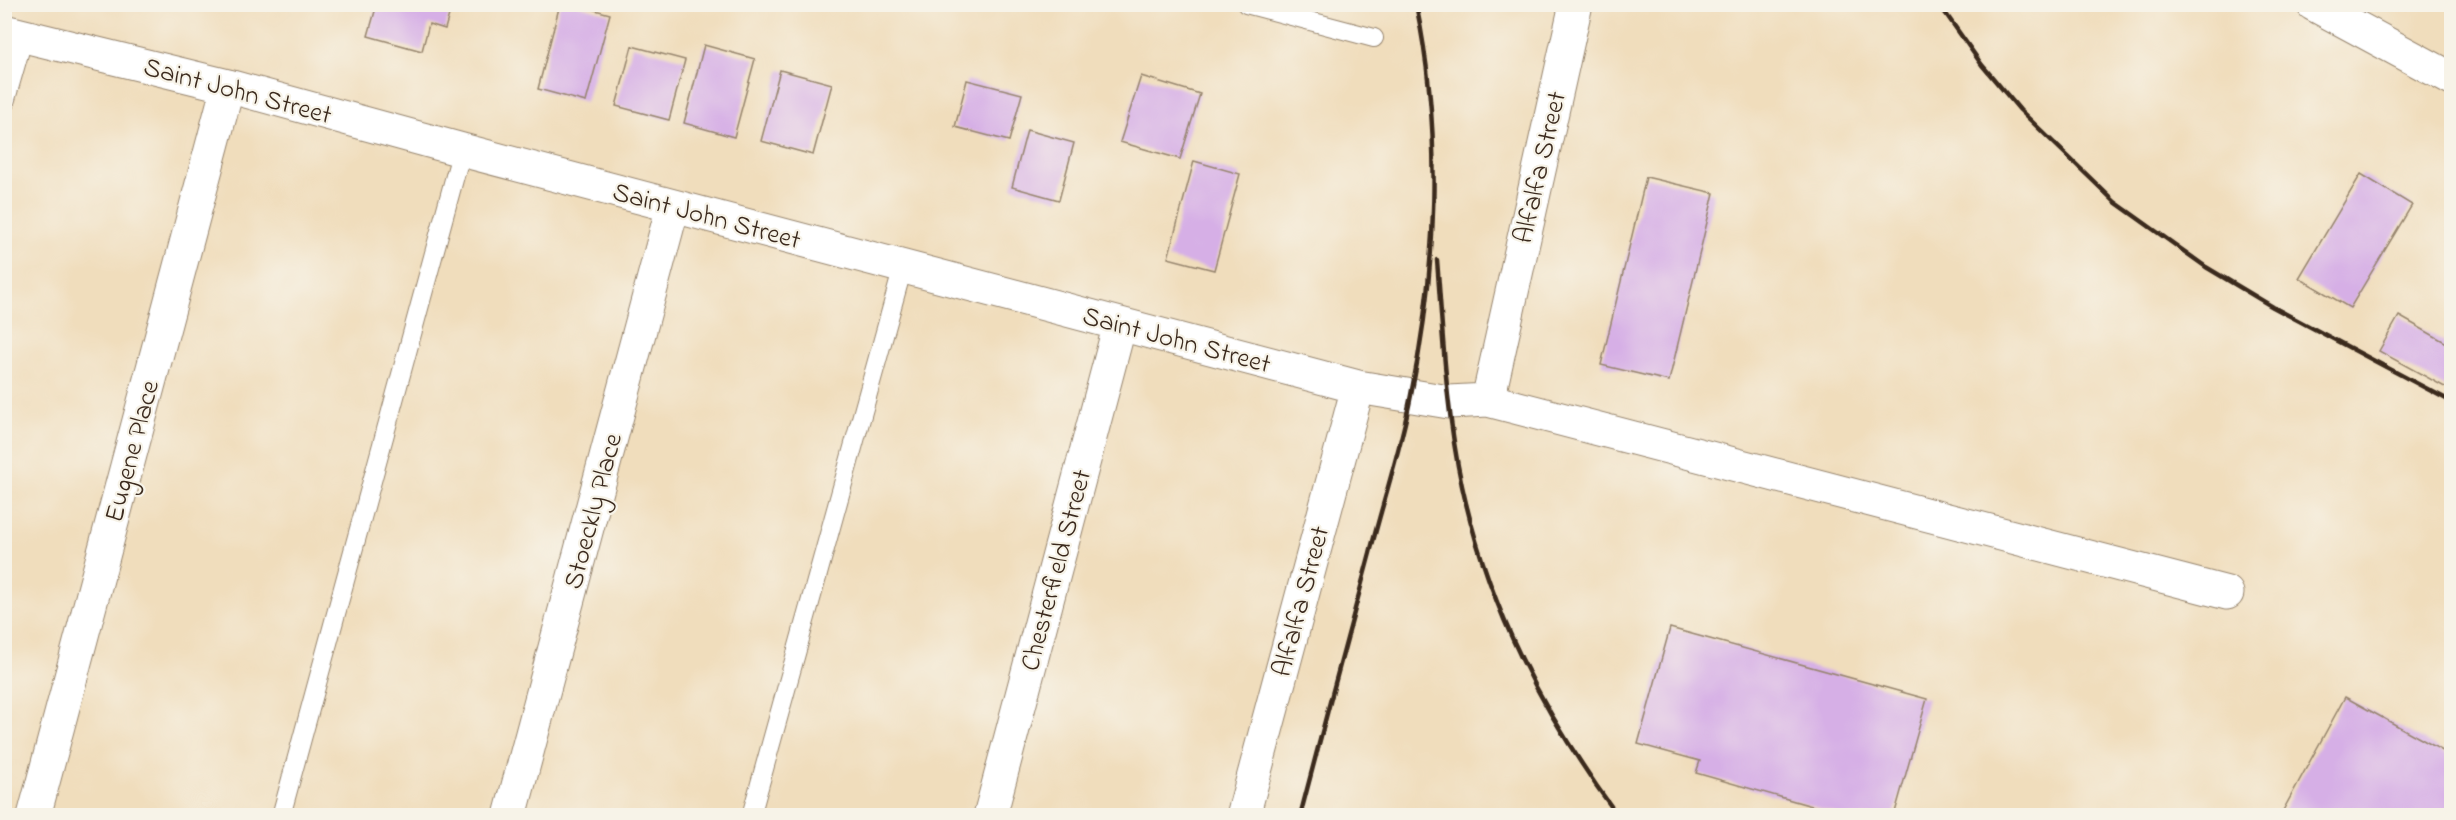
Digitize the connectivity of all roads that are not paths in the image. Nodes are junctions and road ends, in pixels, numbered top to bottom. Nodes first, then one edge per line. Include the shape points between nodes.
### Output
1 (1246, 4) edge
2 (1576, 4) edge
3 (2313, 4) edge
4 (14, 33) edge
5 (1374, 38) dead end
6 (2451, 79) edge
7 (228, 86) junction
8 (4, 106) edge
9 (462, 150) junction
10 (673, 206) junction
11 (903, 267) junction
12 (1120, 324) junction
13 (1358, 387) junction
14 (1488, 400) junction
15 (2227, 593) dead end
16 (33, 816) edge
17 (281, 816) edge
18 (510, 816) edge
19 (751, 816) edge
20 (990, 816) edge
21 (1243, 816) edge

1 - 5 lane
2 - 14 street, Alfalfa Street
3 - 6 street
4 - 7 street, Saint John Street
4 - 8 lane
7 - 9 street, Saint John Street
7 - 16 street, Eugene Place
9 - 10 street, Saint John Street
9 - 17 lane
10 - 11 street, Saint John Street
10 - 18 street, Stoeckly Place
11 - 12 street, Saint John Street
11 - 19 lane
12 - 13 street, Saint John Street
12 - 20 street, Chesterfield Street
13 - 14 street, Saint John Street via 1449,402
13 - 21 street, Alfalfa Street
14 - 15 street, Saint John Street

